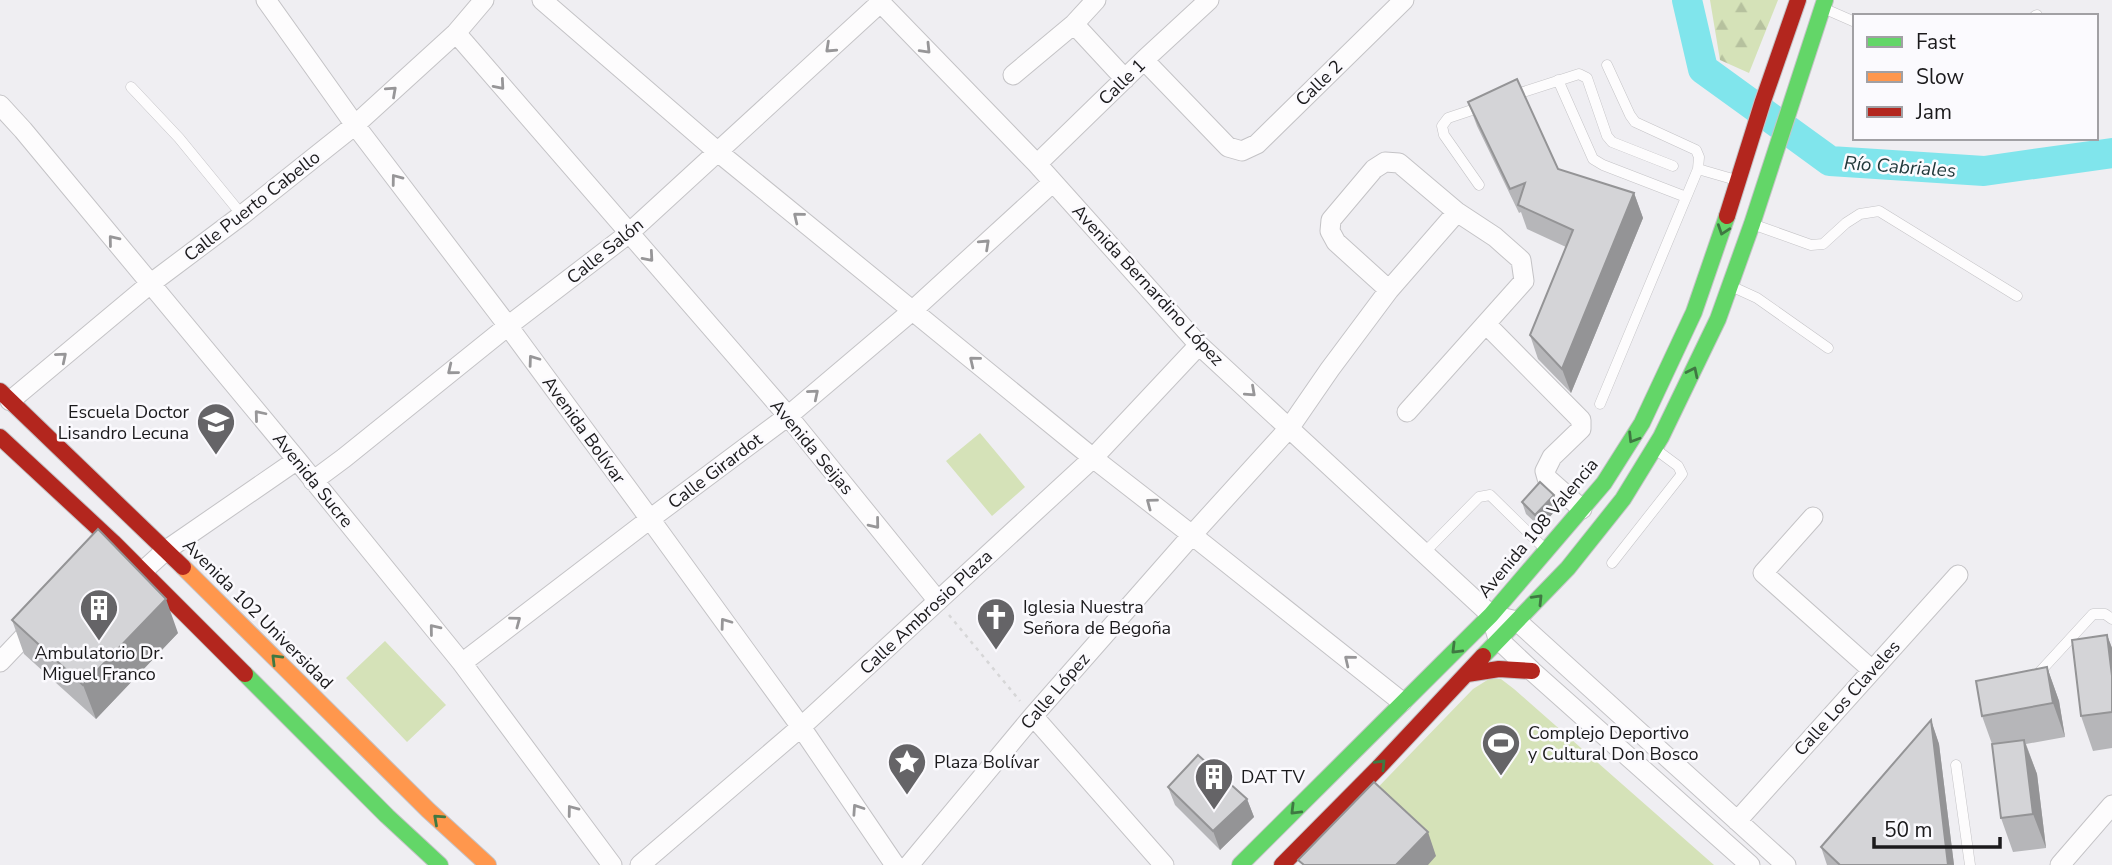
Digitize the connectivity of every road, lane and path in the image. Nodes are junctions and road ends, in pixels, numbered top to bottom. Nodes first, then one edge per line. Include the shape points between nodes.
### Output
1 (266, 0) edge
2 (484, 0) edge
3 (542, 0) edge
4 (1096, 0) edge
5 (1209, 0) edge
6 (1404, 0) edge
7 (1798, 0) edge
8 (880, 1) edge
9 (1824, 4) edge
10 (1853, 21) edge
11 (1074, 24) junction
12 (456, 33) junction
13 (1144, 60) junction
14 (1607, 65) dead end
15 (1013, 75) dead end
16 (1125, 79) junction
17 (1558, 80) junction
18 (131, 87) dead end
19 (0, 105) edge
20 (355, 125) junction
21 (718, 152) junction
22 (1037, 164) junction
23 (1673, 166) dead end
24 (1698, 169) junction
25 (1739, 181) junction
26 (1052, 183) junction
27 (1479, 185) dead end
28 (1686, 197) junction
29 (1457, 212) junction
30 (242, 215) junction
31 (1752, 224) junction
32 (628, 234) junction
33 (150, 284) junction
34 (1729, 285) junction
35 (1389, 290) junction
36 (2017, 296) dead end
37 (912, 311) junction
38 (1487, 325) junction
39 (508, 326) junction
40 (1199, 345) junction
41 (1828, 348) dead end
42 (5, 396) edge
43 (1601, 404) dead end
44 (1407, 412) dead end
45 (788, 416) junction
46 (1290, 427) junction
47 (0, 437) edge
48 (1654, 448) junction
49 (1093, 458) junction
50 (297, 460) junction
51 (313, 481) junction
52 (1582, 509) junction
53 (1813, 517) dead end
54 (650, 519) junction
55 (134, 520) junction
56 (1192, 535) junction
57 (113, 542) junction
58 (1547, 550) junction
59 (165, 551) junction
60 (1424, 552) junction
61 (97, 561) edge
62 (1612, 563) dead end
63 (143, 572) junction
64 (1958, 575) dead end
65 (938, 601) junction
66 (49, 611) edge
67 (1491, 615) junction
68 (2112, 619) edge
69 (1517, 621) junction
70 (1498, 639) junction
71 (0, 661) edge
72 (462, 663) junction
73 (1872, 670) junction
74 (1532, 671) junction
75 (1468, 674) junction
76 (2027, 685) edge
77 (1402, 702) junction
78 (1033, 716) junction
79 (801, 727) junction
80 (1956, 765) dead end
81 (2112, 806) edge
82 (1737, 821) junction
83 (440, 865) edge
84 (488, 865) edge
85 (612, 865) edge
86 (640, 865) edge
87 (895, 865) edge
88 (909, 865) edge
89 (1164, 865) edge
90 (1240, 865) edge
91 (1282, 865) edge
92 (1750, 865) edge
93 (1786, 865) edge
94 (1970, 865) edge
95 (2060, 865) edge

1 - 20 street, Avenida Bolívar
2 - 12 street, Calle Puerto Cabello
3 - 21 street
4 - 11 street
5 - 13 street, Calle 1
6 - 13 street, Calle 2 via 1257,144 1242,151 1228,147
7 - 25 street, Avenida 108 Valencia
8 -> 21 street, Calle Salón
8 -> 22 street, Avenida Bernardino López
9 - 10 lane
9 - 31 street
11 - 15 street
11 - 16 street
20 -> 12 street, Calle Puerto Cabello
12 -> 32 street, Avenida Seijas
13 - 16 street, Calle 1
14 - 24 lane via 1635,122 1696,150
16 - 22 street, Calle 1
17 - 23 lane via 1579,74 1587,78 1612,142
17 - 27 lane via 1448,118 1441,126
17 - 28 lane via 1594,159
18 - 30 lane
33 -> 19 street, Avenida Sucre
20 - 30 street, Calle Puerto Cabello
39 -> 20 street, Avenida Bolívar
21 - 32 street, Calle Salón
37 -> 21 street
22 - 26 street, Avenida Bernardino López
24 - 25 lane
24 - 28 lane
25 -> 52 street, Avenida 108 Valencia via 1695,312 1673,360 1642,423
37 -> 26 street, Calle Girardot
26 - 40 street, Avenida Bernardino López
28 - 43 lane
29 - 35 street, Calle López
29 - 35 street via 1399,163 1385,162 1374,169 1331,220 1330,231 1336,242
29 - 38 street via 1521,260 1524,281
30 - 33 street, Calle Puerto Cabello
31 - 34 street
31 - 36 lane via 1811,245 1823,244 1860,214 1879,211
32 - 39 street, Calle Salón
32 -> 45 street, Avenida Seijas
42 -> 33 street, Calle Puerto Cabello
50 -> 33 street, Avenida Sucre
34 - 41 lane via 1757,298
48 -> 34 street via 1718,319
35 - 46 street, Calle López
45 -> 37 street, Calle Girardot
49 -> 37 street
38 - 44 street
38 - 52 street via 1581,420 1581,429 1552,457 1545,471
39 -> 51 street, Calle Salón
54 -> 39 street, Avenida Bolívar
40 -> 46 street, Avenida Bernardino López
40 - 49 street, Calle Ambrosio Plaza
42 - 55 street, Avenida 102 Universidad
45 - 54 street, Calle Girardot
45 -> 65 street, Avenida Seijas
46 - 56 street, Calle López
46 - 60 street, Avenida Bernardino López
47 - 57 street
48 - 62 lane via 1682,474
69 -> 48 street via 1623,499
56 -> 49 street
49 - 65 street, Calle Ambrosio Plaza
50 - 51 street, Avenida Sucre
50 - 59 street
72 -> 51 street, Avenida Sucre
52 - 58 street, Avenida 108 Valencia
53 - 73 street via 1763,573
72 -> 54 street, Calle Girardot
79 -> 54 street, Avenida Bolívar
55 - 57 street
55 - 59 street, Avenida 102 Universidad
77 -> 56 street
56 - 78 street, Calle López
57 - 61 street
57 - 63 street
58 - 60 lane via 1485,494
58 - 67 street, Avenida 108 Valencia
59 - 63 street
84 -> 59 street, Avenida 102 Universidad
60 - 67 street, Avenida Bernardino López
63 - 83 street
64 - 73 street, Calle Los Claveles
65 - 78 path
65 - 79 street, Calle Ambrosio Plaza
66 - 71 street
67 - 69 street
67 - 70 street
67 -> 77 street, Avenida 108 Valencia
68 - 76 lane via 2093,614
69 - 70 street
69 - 82 street
70 - 74 street
70 - 75 street
85 -> 72 street, Avenida Sucre
73 - 82 street, Calle Los Claveles
74 - 75 street via 1499,669
74 - 92 street
91 -> 75 street
77 -> 90 street, Avenida 108 Valencia
78 - 88 street, Calle López
78 - 89 street
79 - 86 street, Calle Ambrosio Plaza
87 -> 79 street, Avenida Bolívar
80 - 94 lane
81 - 95 street
82 - 93 street

